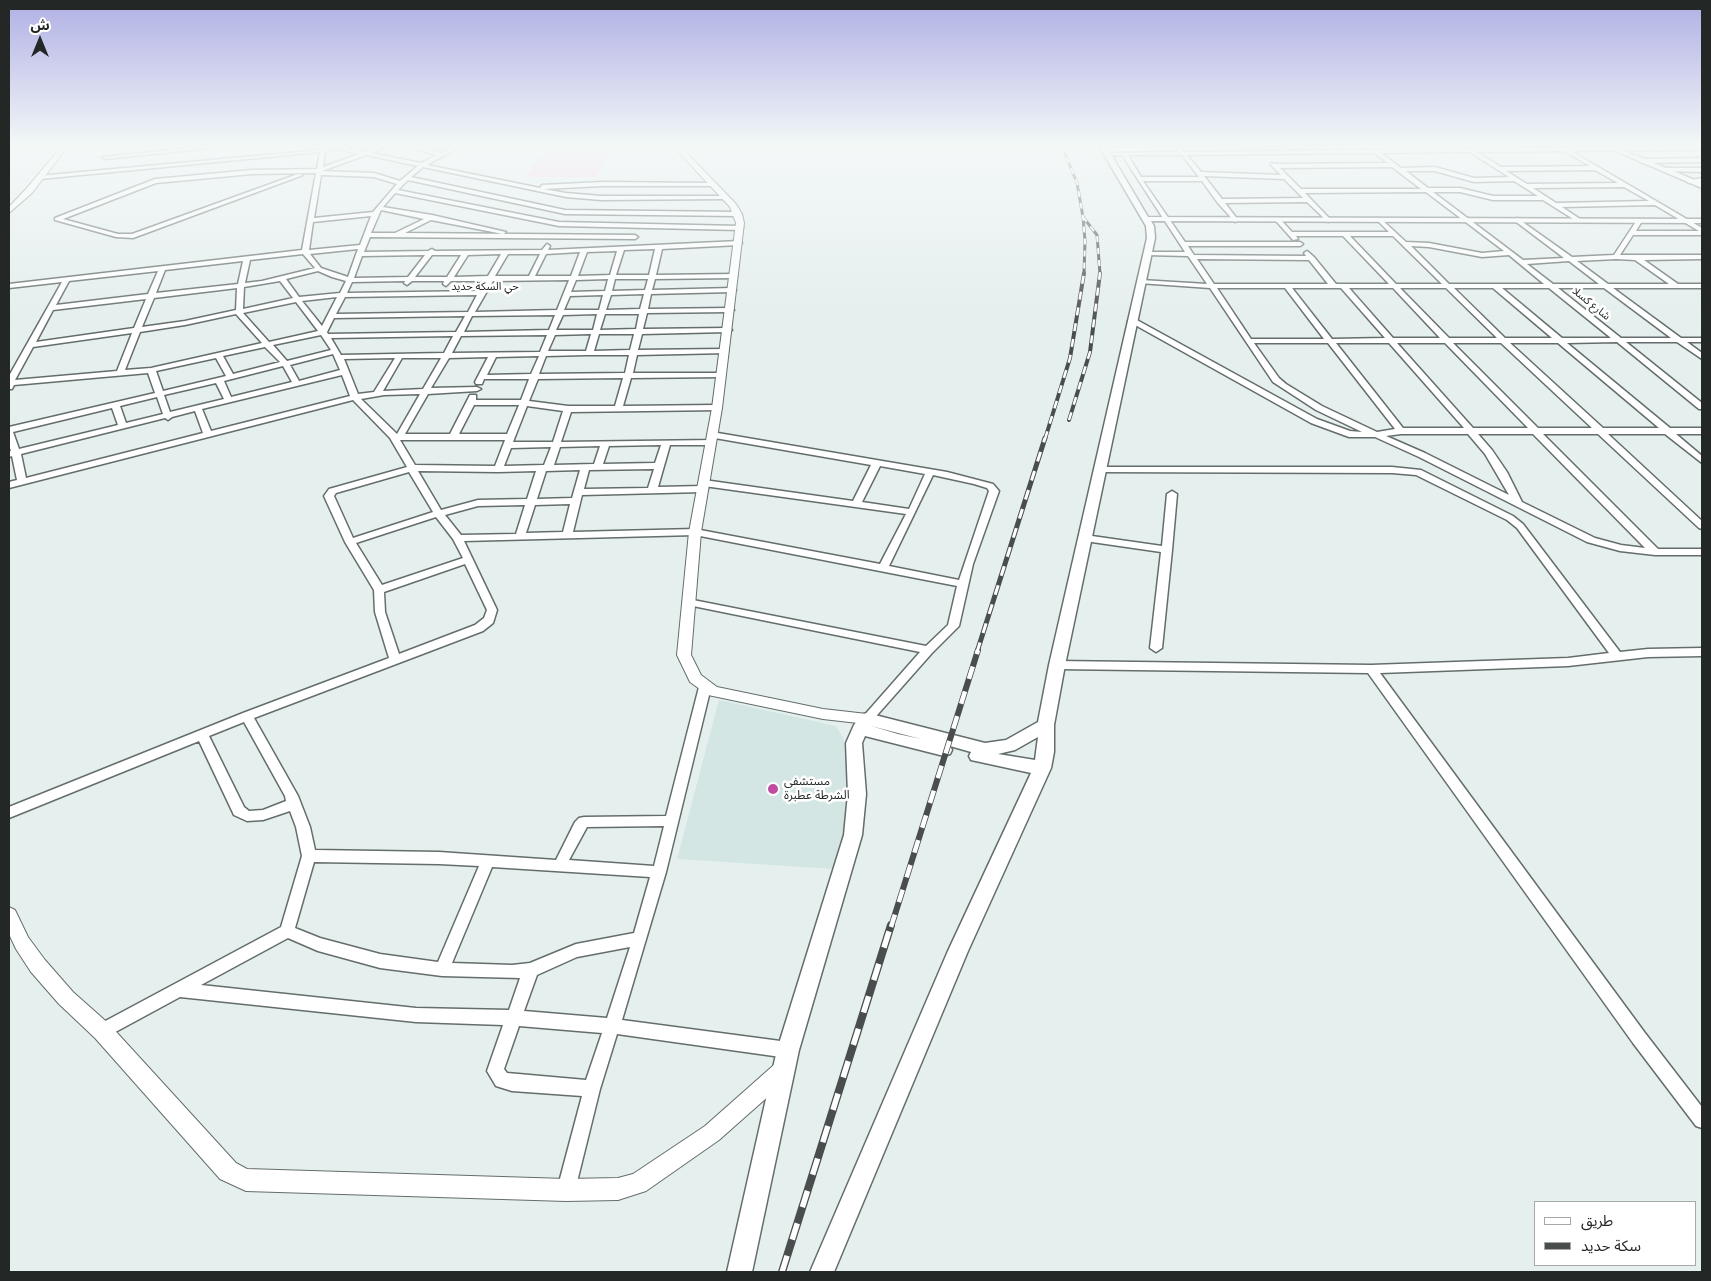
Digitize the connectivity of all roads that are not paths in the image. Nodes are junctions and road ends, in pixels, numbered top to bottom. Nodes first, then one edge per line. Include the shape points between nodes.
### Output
1 (91, 206) edge
2 (215, 206) edge
3 (313, 206) edge
4 (437, 206) edge
5 (466, 206) edge
6 (516, 206) edge
7 (538, 206) edge
8 (595, 206) edge
9 (731, 206) edge
10 (1138, 206) edge
11 (1157, 206) edge
12 (1222, 206) edge
13 (1315, 206) edge
14 (1447, 206) edge
15 (1555, 206) edge
16 (1662, 206) edge
17 (380, 208) joint
18 (432, 208) dead end
19 (480, 209) junction
20 (425, 211) dead end
21 (565, 212) junction
22 (590, 212) junction
23 (471, 213) dead end
24 (499, 213) junction
25 (375, 214) junction
26 (417, 214) junction
27 (644, 214) junction
28 (738, 214) junction
29 (432, 217) junction
30 (517, 217) junction
31 (462, 218) dead end
32 (1146, 219) junction
33 (310, 220) junction
34 (1166, 220) junction
35 (1235, 220) junction
36 (1278, 220) junction
37 (1328, 220) junction
38 (1380, 220) junction
39 (1465, 220) junction
40 (1517, 220) junction
41 (1578, 220) junction
42 (508, 221) dead end
43 (1639, 221) junction
44 (1687, 221) junction
45 (1702, 221) edge
46 (453, 222) junction
47 (559, 224) junction
48 (468, 225) junction
49 (500, 226) dead end
50 (639, 226) junction
51 (740, 228) junction
52 (1702, 232) edge
53 (491, 233) junction
54 (1633, 233) junction
55 (1291, 234) junction
56 (1345, 234) junction
57 (1394, 234) junction
58 (368, 235) junction
59 (397, 235) junction
60 (552, 236) junction
61 (446, 237) junction
62 (635, 237) junction
63 (440, 242) dead end
64 (739, 243) junction
65 (1184, 244) junction
66 (1300, 244) junction
67 (1405, 244) junction
68 (659, 247) junction
69 (631, 248) junction
70 (621, 249) junction
71 (584, 250) junction
72 (362, 251) junction
73 (432, 251) junction
74 (305, 252) junction
75 (544, 252) junction
76 (466, 253) junction
77 (482, 253) junction
78 (505, 253) junction
79 (1510, 253) junction
80 (1148, 254) junction
81 (1192, 256) junction
82 (1616, 257) junction
83 (1702, 257) edge
84 (247, 258) junction
85 (1312, 258) junction
86 (1636, 258) junction
87 (1571, 260) junction
88 (1521, 262) junction
89 (162, 268) junction
90 (319, 269) junction
91 (652, 276) junction
92 (734, 276) junction
93 (572, 277) junction
94 (613, 277) junction
95 (531, 278) junction
96 (67, 279) junction
97 (282, 279) junction
98 (449, 279) junction
99 (490, 279) junction
100 (350, 280) junction
101 (410, 280) junction
102 (1141, 282) junction
103 (1394, 285) junction
104 (1447, 285) junction
105 (9, 286) edge
106 (241, 286) junction
107 (1211, 286) junction
108 (1287, 286) junction
109 (1337, 286) junction
110 (1495, 286) junction
111 (1549, 286) junction
112 (1605, 286) junction
113 (1676, 286) junction
114 (1689, 286) junction
115 (1702, 286) edge
116 (732, 290) junction
117 (648, 292) junction
118 (607, 293) junction
119 (399, 294) junction
120 (440, 294) junction
121 (481, 294) junction
122 (566, 294) junction
123 (341, 295) junction
124 (1702, 295) edge
125 (150, 296) junction
126 (298, 299) junction
127 (50, 308) junction
128 (730, 310) junction
129 (239, 312) junction
130 (643, 312) junction
131 (601, 313) junction
132 (558, 314) junction
133 (469, 315) junction
134 (331, 316) junction
135 (1132, 321) junction
136 (728, 330) junction
137 (137, 331) junction
138 (640, 331) junction
139 (551, 332) junction
140 (596, 332) junction
141 (458, 333) junction
142 (325, 334) junction
143 (1331, 340) junction
144 (1391, 340) junction
145 (1446, 340) junction
146 (1560, 340) junction
147 (1679, 340) junction
148 (1702, 340) edge
149 (1249, 341) junction
150 (1504, 341) junction
151 (1619, 341) junction
152 (31, 345) junction
153 (267, 345) junction
154 (724, 351) junction
155 (633, 353) junction
156 (337, 354) junction
157 (543, 354) junction
158 (589, 354) junction
159 (446, 355) junction
160 (493, 355) junction
161 (219, 356) junction
162 (400, 356) junction
163 (1702, 357) edge
164 (285, 363) junction
165 (151, 370) junction
166 (344, 372) junction
167 (120, 373) junction
168 (721, 375) junction
169 (231, 376) junction
170 (628, 376) junction
171 (536, 377) junction
172 (482, 378) junction
173 (219, 380) junction
174 (298, 384) junction
175 (9, 385) edge
176 (476, 389) junction
177 (424, 391) junction
178 (158, 394) junction
179 (377, 394) junction
180 (355, 397) junction
181 (230, 401) junction
182 (470, 402) junction
183 (525, 402) junction
184 (115, 404) junction
185 (1702, 407) edge
186 (717, 408) junction
187 (198, 409) junction
188 (568, 409) junction
189 (618, 409) junction
190 (168, 416) junction
191 (123, 427) junction
192 (9, 431) edge
193 (1401, 431) junction
194 (1470, 431) junction
195 (1535, 431) junction
196 (1702, 431) edge
197 (1602, 432) junction
198 (1668, 432) junction
199 (207, 434) junction
200 (1374, 435) junction
201 (454, 436) junction
202 (397, 437) junction
203 (712, 438) junction
204 (508, 441) junction
205 (666, 442) junction
206 (555, 444) junction
207 (605, 444) junction
208 (12, 453) edge
209 (1702, 460) edge
210 (876, 463) junction
211 (659, 466) junction
212 (586, 467) junction
213 (598, 467) junction
214 (412, 468) junction
215 (545, 468) junction
216 (498, 469) junction
217 (1099, 470) junction
218 (930, 472) junction
219 (22, 482) junction
220 (9, 485) edge
221 (704, 486) junction
222 (652, 491) junction
223 (1172, 494) dead end
224 (578, 497) junction
225 (531, 502) junction
226 (1518, 502) junction
227 (856, 504) junction
228 (912, 512) junction
229 (438, 513) junction
230 (1702, 526) edge
231 (695, 532) junction
232 (567, 536) junction
233 (520, 537) junction
234 (458, 538) junction
235 (1085, 538) junction
236 (350, 542) junction
237 (1167, 550) junction
238 (1655, 552) junction
239 (1702, 552) edge
240 (468, 560) junction
241 (883, 568) junction
242 (964, 584) junction
243 (380, 590) junction
244 (688, 602) junction
245 (1156, 648) dead end
246 (928, 650) junction
247 (1702, 652) edge
248 (1617, 656) junction
249 (395, 659) junction
250 (1057, 665) junction
251 (1371, 669) junction
252 (704, 687) junction
253 (247, 716) junction
254 (864, 724) junction
255 (1046, 725) junction
256 (202, 734) junction
257 (1042, 768) junction
258 (294, 804) junction
259 (9, 813) edge
260 (672, 821) junction
261 (309, 856) junction
262 (488, 861) junction
263 (560, 866) junction
264 (659, 872) junction
265 (9, 915) edge
266 (287, 930) junction
267 (640, 938) junction
268 (442, 968) junction
269 (531, 970) junction
270 (180, 990) junction
271 (513, 1018) junction
272 (613, 1026) junction
273 (102, 1031) junction
274 (788, 1050) junction
275 (782, 1071) junction
276 (592, 1089) junction
277 (1702, 1120) edge
278 (566, 1190) junction
279 (739, 1272) edge
280 (822, 1272) edge

1 - 2 street via 57,219 118,236 133,236
3 - 33 street
4 - 18 street
5 - 19 street
6 - 24 street
7 - 21 street
8 - 22 street
9 - 28 street
10 - 32 main road
11 - 34 street
12 - 35 street
13 - 37 street
14 - 39 street, شارع كسلا
15 - 41 street
16 - 44 street
17 - 25 street
17 - 26 street
19 - 23 street
19 - 24 street
20 - 26 street
21 - 22 street
21 - 47 street
22 - 27 street
24 - 30 street
25 - 33 street
25 - 58 street
26 - 29 street
27 - 28 street
27 - 50 street
28 - 51 street
29 - 46 street
29 - 59 street
30 - 42 street
30 - 47 street
31 - 46 street
32 - 34 main road
32 - 80 main road via 1151,232
33 - 74 street
34 - 35 main road
34 - 65 street
35 - 36 main road
36 - 37 main road
36 - 55 street
37 - 38 main road
38 - 39 main road
38 - 57 street
39 - 40 main road
39 - 79 street, شارع كسلا
40 - 41 main road
40 - 87 street
41 - 43 main road
43 - 44 main road
43 - 54 street
44 - 45 main road
44 - 52 street
46 - 48 street
47 - 50 street
47 - 60 street
48 - 53 street
48 - 61 street
49 - 53 street
50 - 51 street
50 - 62 street
51 - 64 street
52 - 54 street
53 - 60 street
53 - 61 street
53 - 77 street
54 - 82 street
55 - 56 street
55 - 66 street
56 - 57 street
56 - 103 street
57 - 67 street
58 - 59 street
58 - 72 street
59 - 61 street
60 - 62 street
60 - 75 street
61 - 63 street
62 - 69 street
64 - 68 street
64 - 92 street
65 - 66 street
65 - 81 street
66 - 85 street
67 - 79 street via 1482,255
67 - 104 street
68 - 69 street
68 - 91 street
69 - 70 street
70 - 71 street
70 - 94 street
71 - 75 street
71 - 93 street
72 - 73 street
72 - 74 street
72 - 100 street
73 - 76 street
73 - 101 street
74 - 84 street
74 - 90 street
75 - 78 street
75 - 95 street
76 - 77 street
76 - 98 street
77 - 78 street
78 - 99 street
79 - 88 street, شارع كسلا
80 - 81 street
80 - 102 main road
81 - 85 street
81 - 107 street
82 - 86 street
82 - 87 street
83 - 86 street
84 - 89 street
84 - 106 street
85 - 109 street
86 - 113 street
87 - 88 street
87 - 112 street
88 - 111 street, شارع كسلا
89 - 96 street
89 - 125 street
90 - 97 street
90 - 100 street
91 - 92 street
91 - 94 street
91 - 117 street
92 - 116 street
93 - 94 street
93 - 95 street
93 - 122 street
94 - 118 street
95 - 99 street
96 - 105 street
96 - 127 street
97 - 106 street
97 - 126 street
98 - 99 street
98 - 101 street
98 - 120 street
99 - 121 street
100 - 101 street
100 - 123 street
101 - 119 street
102 - 107 street
102 - 135 main road
103 - 104 street
103 - 109 street
103 - 145 street
104 - 110 street
104 - 150 street
106 - 125 street
106 - 129 street
107 - 108 street
107 - 149 street
108 - 109 street
108 - 143 street
109 - 144 street
110 - 111 street
110 - 146 street
111 - 112 street
111 - 151 street, شارع كسلا
112 - 113 street
112 - 147 street
113 - 114 street
114 - 115 street
114 - 124 street
116 - 117 street
116 - 128 street
117 - 118 street
117 - 130 street
118 - 122 street
118 - 131 street
119 - 120 street
119 - 123 street
120 - 121 street
121 - 133 street
122 - 132 street
123 - 126 street
123 - 134 street
125 - 127 street
125 - 137 street
126 - 129 street
126 - 142 street
127 - 152 street
128 - 130 street
128 - 136 street
129 - 137 street
129 - 153 street
130 - 131 street
130 - 138 street
131 - 132 street
131 - 140 street
132 - 133 street
132 - 139 street
133 - 134 street
133 - 141 street
134 - 142 street
135 - 200 street via 1314,421 1350,434
135 - 217 main road
136 - 138 street
136 - 154 street
137 - 152 street
137 - 167 street
138 - 140 street
138 - 155 street
139 - 140 street
139 - 141 street
139 - 157 street
140 - 158 street
141 - 142 street
141 - 159 street
142 - 153 street
142 - 156 street
143 - 144 street
143 - 149 street
143 - 193 street
144 - 145 street
144 - 194 street
145 - 150 street
145 - 195 street
146 - 150 street
146 - 151 street
146 - 198 street
147 - 148 street
147 - 151 street
147 - 163 street
149 - 200 street via 1279,383
150 - 197 street
151 - 185 street, شارع كسلا
152 - 175 street
153 - 161 street
153 - 164 street
154 - 155 street
154 - 168 street
155 - 158 street
155 - 170 street
156 - 162 street
156 - 164 street
156 - 166 street
157 - 158 street
157 - 160 street
157 - 171 street
159 - 160 street
159 - 162 street
159 - 177 street
160 - 172 street
161 - 165 street
161 - 169 street
162 - 179 street
164 - 169 street
164 - 174 street
165 - 167 street
165 - 178 street
166 - 174 street
166 - 180 street
167 - 175 street
168 - 170 street
168 - 186 street
169 - 173 street
170 - 171 street
170 - 189 street
171 - 172 street
171 - 183 street
172 - 176 street
173 - 178 street
173 - 181 street
174 - 181 street
176 - 177 street
176 - 182 street
177 - 179 street
177 - 202 street
178 - 184 street
178 - 190 street
179 - 180 street
180 - 199 street
180 - 202 street
181 - 187 street
182 - 183 street
182 - 201 street
183 - 188 street
183 - 204 street
184 - 191 street
184 - 192 street
186 - 189 street
186 - 203 street
187 - 190 street
187 - 199 street
188 - 189 street
188 - 206 street
190 - 191 street
191 - 208 street
192 - 208 street
193 - 194 street
193 - 200 street
194 - 195 street
194 - 226 street via 1489,452
195 - 197 street
195 - 238 street
196 - 198 street
197 - 198 street
197 - 230 street
198 - 209 street
199 - 219 street
200 - 226 street
201 - 202 street
201 - 204 street
202 - 214 street
203 - 205 street
203 - 210 street
203 - 221 street
204 - 206 street
204 - 216 street
205 - 207 street
205 - 211 street
206 - 207 street
206 - 215 street
207 - 213 street
208 - 219 street
210 - 218 street
210 - 227 street
211 - 213 street
211 - 222 street
212 - 213 street
212 - 215 street
212 - 224 street
214 - 216 street
214 - 229 street
214 - 236 street via 330,493
215 - 216 street
215 - 225 street
217 - 235 main road
217 - 248 street via 1418,472 1520,526
218 - 228 street
218 - 242 street via 977,482 990,486 994,491
219 - 220 street
221 - 222 street
221 - 227 street
221 - 231 street
222 - 224 street
223 - 237 street
224 - 225 street
224 - 232 street
225 - 229 street via 478,503
225 - 233 street
226 - 238 street via 1591,540 1620,548
227 - 228 street
228 - 241 street
229 - 234 street
229 - 236 street
231 - 232 street
231 - 241 street
231 - 244 street
232 - 233 street
233 - 234 street
234 - 240 street
235 - 237 street
235 - 250 main road
236 - 243 street
237 - 245 street
238 - 239 street
240 - 243 street
240 - 249 street via 492,610 489,620 479,628
241 - 242 street
242 - 246 street via 953,626
243 - 249 street via 380,612
244 - 246 street
244 - 252 street via 684,655 695,678
246 - 254 street
247 - 248 street
248 - 251 street via 1568,662
249 - 253 street
250 - 251 street
250 - 255 main road
251 - 277 street
252 - 254 street via 723,695
252 - 260 street
253 - 256 street
253 - 258 street
254 - 255 main road via 985,749 1010,746
254 - 257 main road via 898,740
254 - 274 main road via 854,743 857,794 853,835
255 - 257 main road via 1046,752
256 - 258 street via 239,811 247,816 263,815
256 - 259 street
257 - 280 main road via 958,951
258 - 261 street
260 - 263 street via 584,822
260 - 264 street
261 - 262 street
261 - 266 street
262 - 263 street
262 - 268 street
263 - 264 street
264 - 267 street
265 - 273 street via 22,944 38,966
266 - 268 street via 356,956 406,966
266 - 270 street
267 - 269 street via 576,951
267 - 272 street
268 - 269 street
269 - 271 street
270 - 271 street via 416,1016
270 - 273 street
271 - 272 street
271 - 276 street via 496,1071 502,1080
272 - 274 street
272 - 276 street
273 - 278 street via 228,1171 246,1180
274 - 275 main road
275 - 278 street via 712,1133 638,1183 618,1189
275 - 279 main road
276 - 278 street

